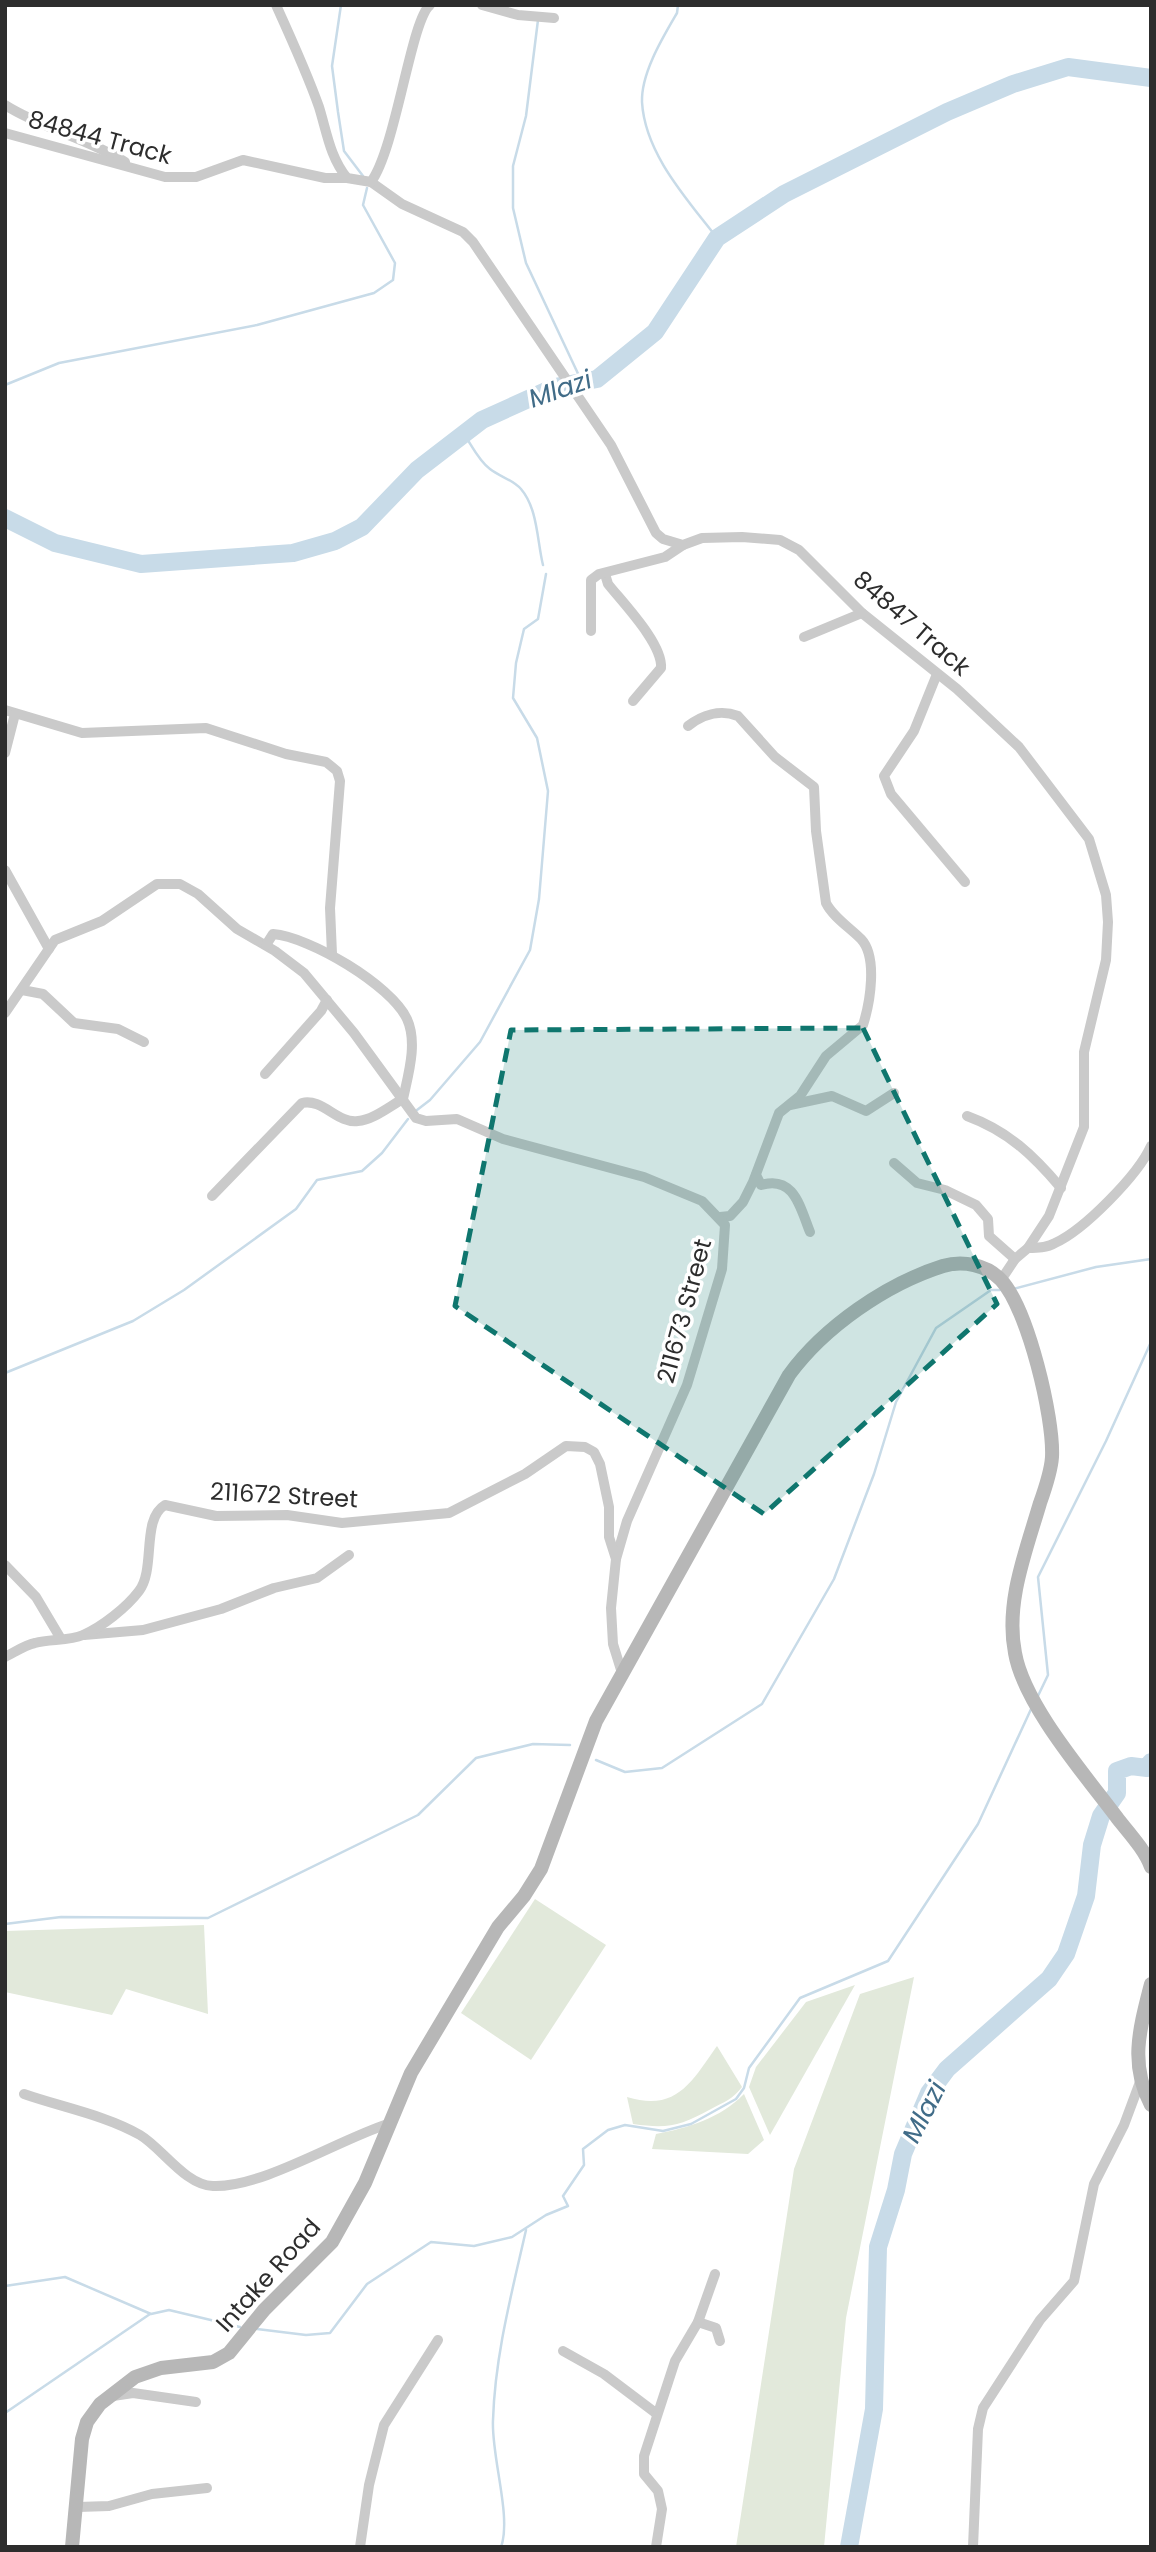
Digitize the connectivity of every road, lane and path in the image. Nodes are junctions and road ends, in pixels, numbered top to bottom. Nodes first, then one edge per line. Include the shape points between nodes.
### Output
1 (276, 5) edge
2 (430, 5) edge
3 (482, 5) edge
4 (554, 18) dead end
5 (5, 105) edge
6 (5, 133) edge
7 (136, 169) junction
8 (347, 178) junction
9 (371, 182) junction
10 (683, 545) junction
11 (605, 574) junction
12 (862, 613) junction
13 (591, 631) dead end
14 (804, 637) dead end
15 (937, 674) junction
16 (633, 701) dead end
17 (10, 712) edge
18 (688, 726) dead end
19 (5, 753) edge
20 (5, 870) edge
21 (965, 882) dead end
22 (266, 946) junction
23 (49, 948) junction
24 (332, 954) junction
25 (22, 990) junction
26 (327, 1000) junction
27 (5, 1013) edge
28 (144, 1042) dead end
29 (265, 1074) dead end
30 (894, 1093) dead end
31 (403, 1100) junction
32 (790, 1105) junction
33 (967, 1116) dead end
34 (1151, 1146) edge
35 (894, 1163) dead end
36 (756, 1175) junction
37 (1061, 1188) junction
38 (212, 1196) dead end
39 (720, 1217) junction
40 (810, 1232) dead end
41 (1028, 1248) junction
42 (1015, 1259) junction
43 (1001, 1280) junction
44 (349, 1555) dead end
45 (615, 1562) junction
46 (5, 1564) edge
47 (83, 1635) junction
48 (61, 1639) junction
49 (5, 1657) edge
50 (622, 1673) junction
51 (1150, 1863) edge
52 (1151, 1984) edge
53 (1140, 2082) junction
54 (24, 2094) dead end
55 (1151, 2105) edge
56 (388, 2124) junction
57 (715, 2274) dead end
58 (698, 2322) junction
59 (438, 2340) dead end
60 (720, 2341) dead end
61 (563, 2351) dead end
62 (108, 2396) junction
63 (196, 2402) dead end
64 (657, 2414) junction
65 (207, 2488) dead end
66 (78, 2507) junction
67 (72, 2547) edge
68 (360, 2547) edge
69 (656, 2547) edge
70 (973, 2547) edge

1 - 8 street via 318,106 333,160
2 - 9 street via 389,145
3 - 4 street
5 - 7 street via 101,146
6 - 7 street, 84844 Track
7 - 8 street, 84844 Track via 181,179 243,160 325,178
8 - 9 street, 84844 Track
9 - 10 street via 402,204 463,232 473,242 611,446 656,533
10 - 11 street, 84847 Track via 665,557
10 - 12 street, 84847 Track via 709,538 780,540 799,550
11 - 13 street via 589,582
11 - 16 street via 662,661
12 - 14 street
12 - 15 street, 84847 Track
15 - 21 street via 914,731 884,776 891,793
15 - 37 street, 84847 Track via 1019,747 1072,812 1089,839 1106,895 1106,960 1086,1040 1084,1127
17 - 19 street
17 - 24 street via 82,733 200,727 332,766 340,781 330,908
18 - 32 street, 211673 Street via 712,714 730,712 775,757 814,787 825,897 831,911 867,949 866,1017 859,1031 826,1056
20 - 23 street
22 - 23 street via 237,929 190,888 171,883 149,888 102,921 62,936
22 - 24 street via 270,935 277,934
22 - 26 street via 304,973
23 - 25 street
24 - 31 street via 365,977 406,1017 411,1049
25 - 27 street
25 - 28 street via 43,994 74,1023 118,1029
26 - 29 street
26 - 31 street
30 - 32 street via 866,1111 832,1096
31 - 38 street via 354,1122 311,1102 302,1103
31 - 39 street via 421,1121 457,1119 510,1142 644,1177 702,1201
32 - 36 street, 211673 Street via 779,1113
33 - 37 street via 996,1127 1017,1142
34 - 41 street via 1127,1181 1059,1242
35 - 42 street via 917,1183 976,1205 988,1219 989,1236
36 - 39 street, 211673 Street via 743,1202 730,1216
36 - 40 street via 761,1185 782,1182 789,1187
37 - 41 street, 84847 Track
39 - 45 street, 211673 Street via 727,1231 722,1269 687,1385 640,1489
41 - 42 street, 84847 Track
42 - 43 street, 84847 Track
43 - 50 street, Intake Road via 991,1271 959,1263 925,1272 853,1315 803,1356
43 - 51 street via 1022,1319 1051,1435 1052,1459 1013,1609 1020,1676 1051,1727
44 - 47 street via 317,1578 274,1588 221,1609 143,1630
45 - 47 street, 211672 Street via 600,1464 594,1452 577,1444 449,1513 342,1523 287,1515 216,1516 165,1506 150,1527 148,1571 141,1589
45 - 50 street via 613,1644
46 - 48 street via 36,1597
47 - 48 street, 211672 Street
48 - 49 street, 211672 Street via 33,1643
50 - 56 street, Intake Road via 596,1721 545,1859 447,2011
52 - 53 street via 1138,2037
53 - 55 street
53 - 70 street via 1094,2184 1074,2281 1040,2320 983,2408
54 - 56 street via 140,2135 198,2182 214,2186 272,2171
56 - 62 street, Intake Road via 365,2183 332,2242 264,2309 239,2344 213,2362 162,2368 135,2377
57 - 58 street
58 - 60 street via 716,2328
58 - 64 street via 675,2361
59 - 68 street via 382,2431
61 - 64 street via 604,2374
62 - 63 street via 133,2393
62 - 66 street, Intake Road via 87,2422 82,2439
64 - 69 street via 643,2468 662,2509
65 - 66 street via 152,2494 109,2506
66 - 67 street, Intake Road

